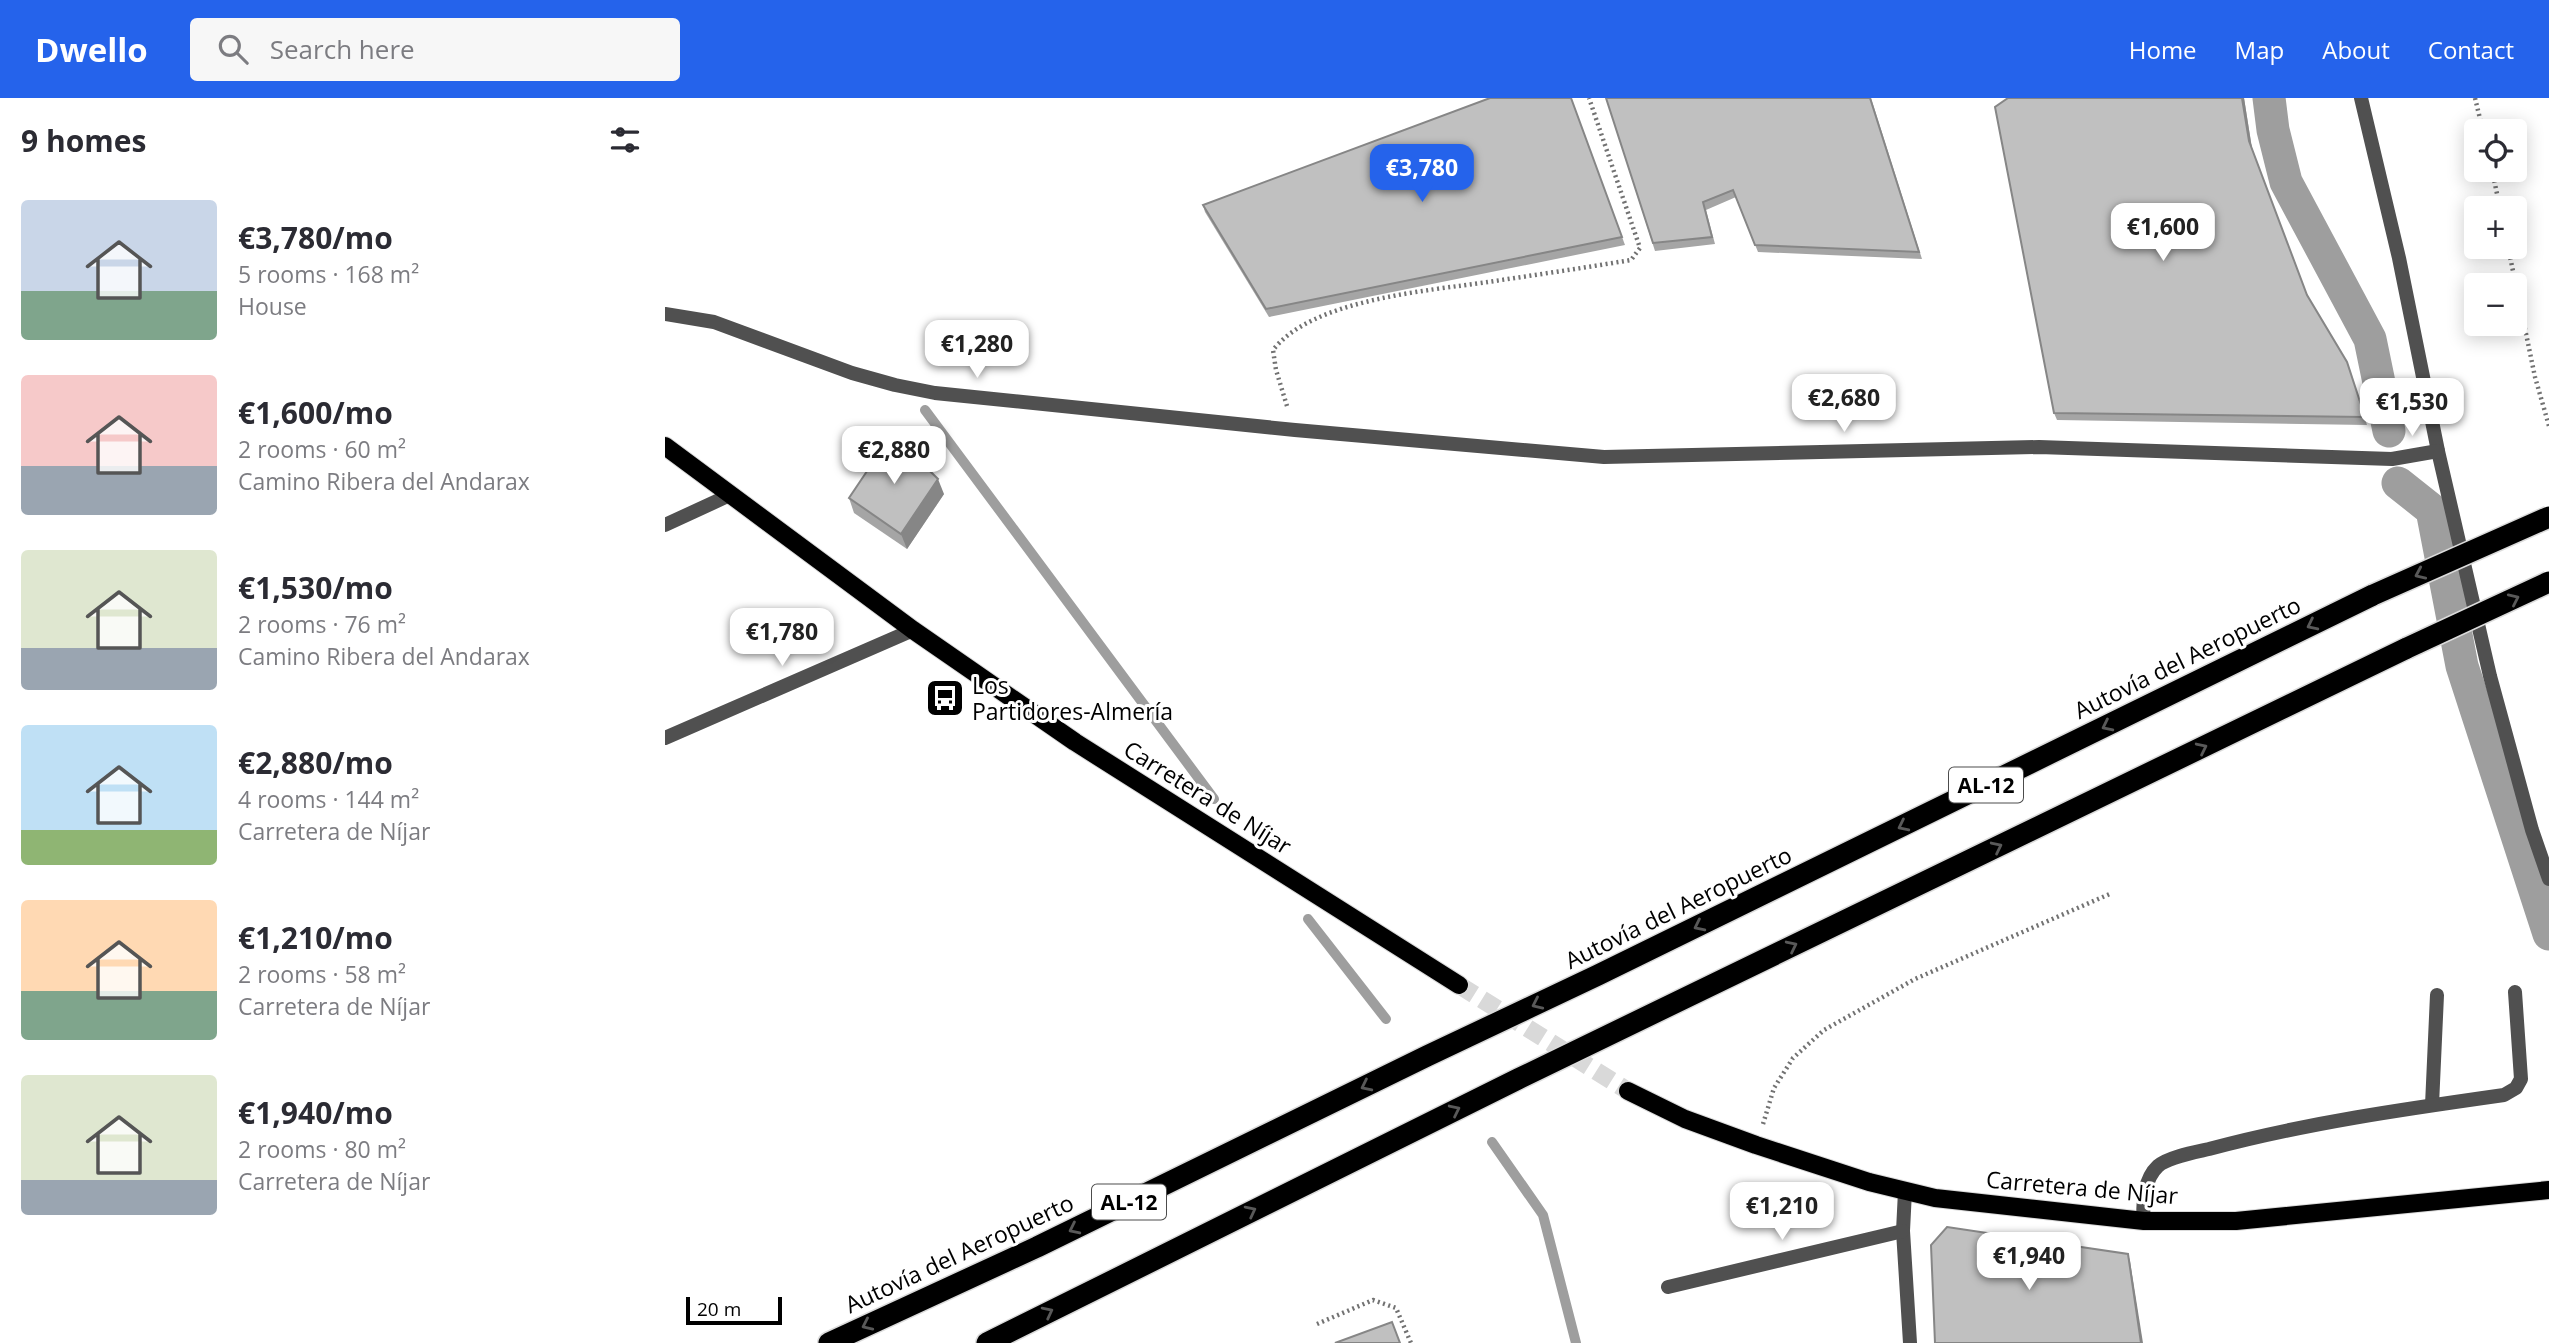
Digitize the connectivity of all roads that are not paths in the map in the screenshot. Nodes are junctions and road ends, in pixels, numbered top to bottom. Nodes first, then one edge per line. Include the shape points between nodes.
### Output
1 (2361, 98) edge
2 (665, 314) edge
3 (665, 446) edge
4 (2438, 451) junction
5 (732, 494) junction
6 (2549, 517) edge
7 (665, 525) edge
8 (2549, 582) edge
9 (913, 630) junction
10 (665, 738) edge
11 (2549, 879) edge
12 (1459, 985) tunnel mouth
13 (2515, 992) dead end
14 (2437, 995) dead end
15 (1628, 1091) tunnel mouth
16 (2432, 1105) junction
17 (1905, 1191) junction
18 (2546, 1191) edge
19 (2144, 1221) junction
20 (1903, 1231) junction
21 (1668, 1287) dead end
22 (829, 1343) edge
23 (987, 1343) edge
24 (1910, 1343) edge

1 - 4 street
2 - 4 street via 714,322 852,373 935,393 1604,457 2039,447 2392,459
3 - 5 main road, Carretera de Níjar
4 - 11 street via 2490,676
5 - 7 street
5 - 9 main road, Carretera de Níjar
6 -> 22 highway, Autovía del Aeropuerto / AL-12, bridge via 2373,595 1037,1247
23 -> 8 highway, AL-12, bridge via 1518,1079
9 - 10 street
9 - 12 main road, Carretera de Níjar via 1075,742
13 - 16 street via 2521,1079 2516,1088 2504,1095
14 - 16 street
15 - 17 main road, Carretera de Níjar via 1685,1119 1756,1145
16 - 19 street via 2183,1155 2159,1165 2148,1181
17 - 19 main road, Carretera de Níjar
17 - 20 street
18 - 19 main road, Carretera de Níjar via 2237,1221
20 - 21 street
20 - 24 street

